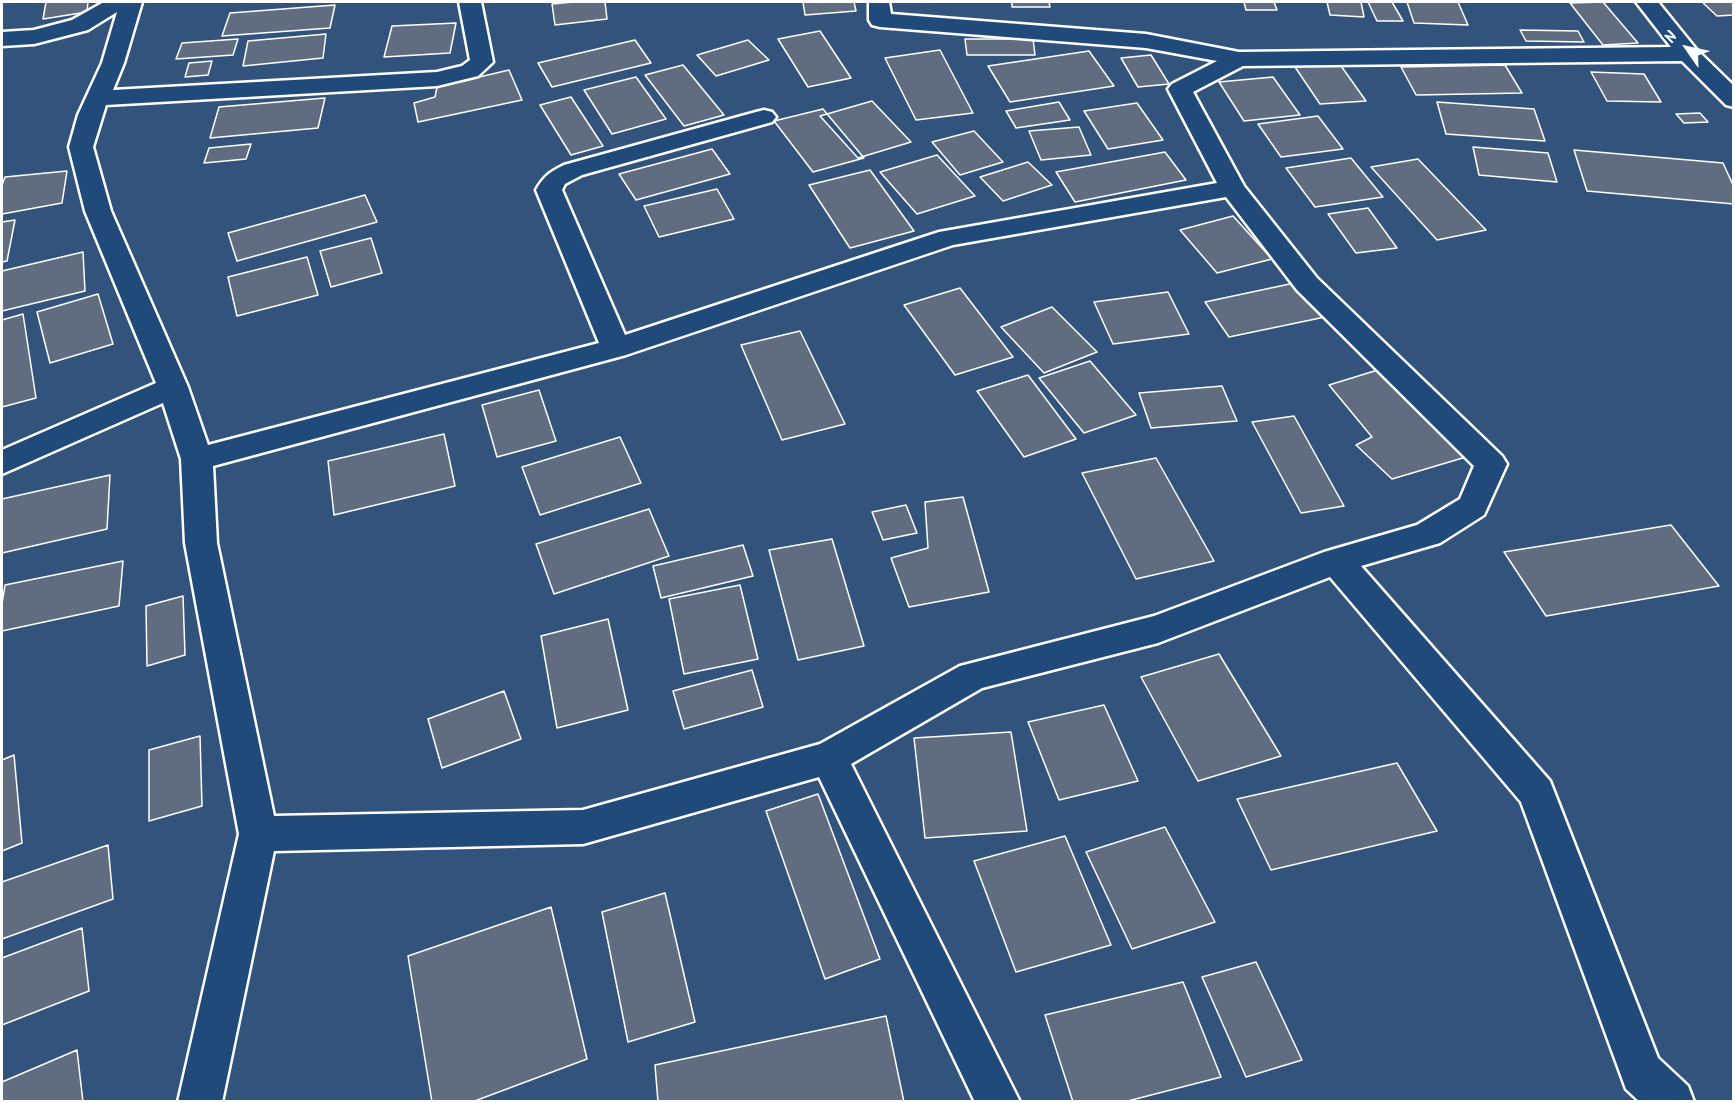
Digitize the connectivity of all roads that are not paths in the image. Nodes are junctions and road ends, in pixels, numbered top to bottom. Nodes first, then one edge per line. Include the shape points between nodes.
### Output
1 (118, 2) edge
2 (131, 2) edge
3 (470, 2) edge
4 (879, 2) edge
5 (1647, 2) edge
6 (2, 39) edge
7 (1146, 40) junction
8 (1688, 54) junction
9 (1239, 59) junction
10 (1180, 89) junction
11 (97, 98) junction
12 (1734, 100) edge
13 (764, 117) dead end
14 (1232, 188) junction
15 (616, 348) junction
16 (173, 387) junction
17 (198, 459) junction
18 (2, 463) edge
19 (1336, 561) junction
20 (829, 758) junction
21 (258, 834) junction
22 (200, 1101) edge
23 (998, 1101) edge
24 (1672, 1101) edge

1 - 6 street via 80,25 34,37
2 - 11 street via 113,63
3 - 11 street via 482,63 470,71 437,79
4 - 7 street via 880,20
5 - 8 street
7 - 9 street
7 - 10 street
8 - 9 street
8 - 12 street
9 - 10 street
10 - 14 street
11 - 16 street via 81,147 95,201
13 - 15 street via 573,170 555,179 549,190
14 - 15 street via 948,238
14 - 19 street via 1307,284 1491,464 1473,507 1428,534
15 - 17 street
16 - 17 street
16 - 18 street
17 - 21 street via 201,543
19 - 20 street via 1158,629 973,676
19 - 24 street via 1537,793 1642,1073
20 - 21 street via 583,827
20 - 23 street
21 - 22 street

